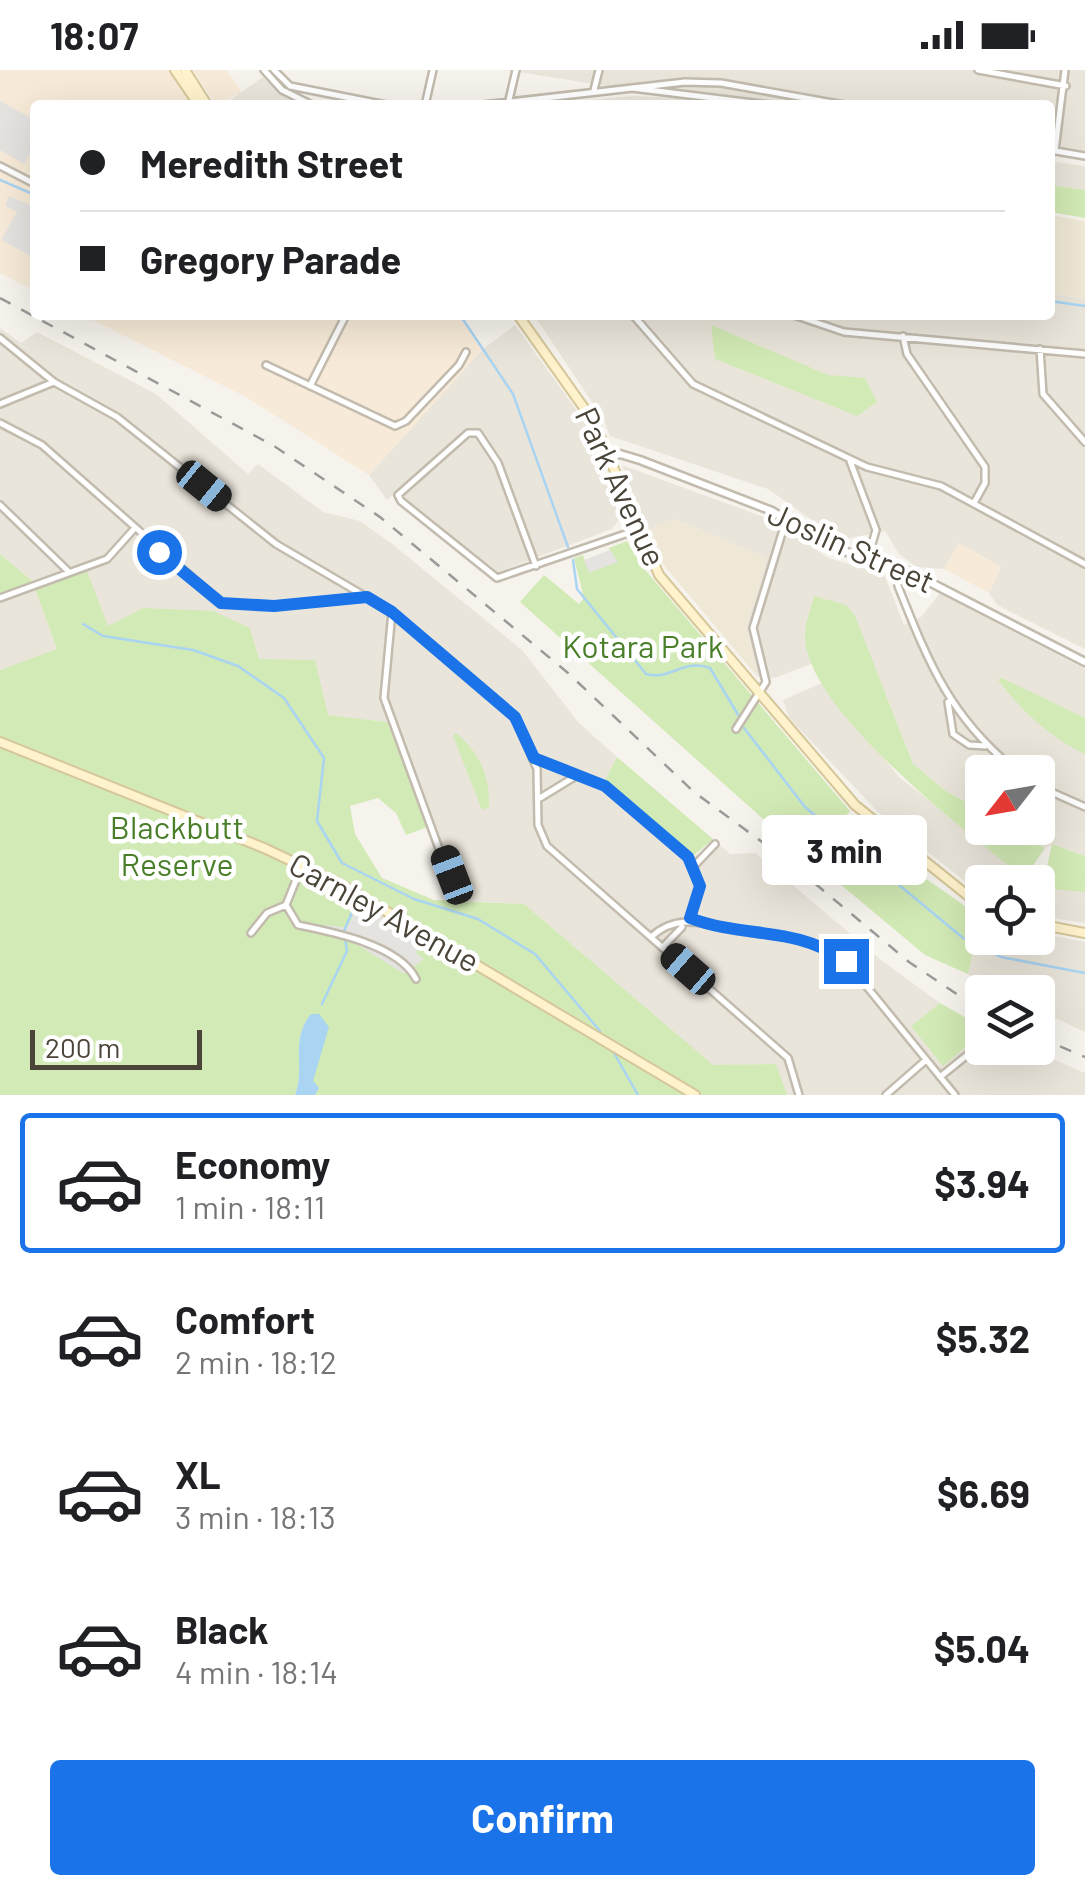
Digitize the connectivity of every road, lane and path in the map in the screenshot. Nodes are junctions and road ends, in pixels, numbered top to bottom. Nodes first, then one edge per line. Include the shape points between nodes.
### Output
1 (176, 70) edge
2 (185, 70) edge
3 (264, 70) edge
4 (274, 70) edge
5 (432, 70) edge
6 (516, 70) edge
7 (599, 70) edge
8 (978, 70) edge
9 (1066, 70) edge
10 (999, 72) edge
11 (1066, 86) junction
12 (629, 87) junction
13 (594, 90) junction
14 (196, 100) edge
15 (204, 100) edge
16 (302, 100) edge
17 (361, 100) edge
18 (426, 100) edge
19 (509, 100) joint
20 (731, 100) edge
21 (816, 100) edge
22 (1055, 140) edge
23 (1055, 150) edge
24 (1085, 156) edge
25 (0, 166) edge
26 (30, 181) edge
27 (343, 320) edge
28 (522, 320) edge
29 (637, 320) edge
30 (807, 320) edge
31 (903, 336) junction
32 (0, 338) edge
33 (1040, 349) junction
34 (466, 352) dead end
35 (1085, 354) edge
36 (266, 365) dead end
37 (54, 382) junction
38 (310, 386) junction
39 (0, 404) edge
40 (0, 423) edge
41 (1085, 442) edge
42 (608, 457) junction
43 (849, 458) junction
44 (974, 503) junction
45 (0, 505) edge
46 (786, 520) junction
47 (134, 529) junction
48 (637, 530) junction
49 (868, 558) junction
50 (1085, 564) edge
51 (536, 566) junction
52 (897, 567) junction
53 (68, 572) junction
54 (367, 597) junction
55 (0, 598) edge
56 (392, 612) junction
57 (1085, 662) edge
58 (761, 693) junction
59 (948, 699) junction
60 (736, 730) dead end
61 (0, 742) edge
62 (986, 746) junction
63 (997, 755) edge
64 (534, 758) junction
65 (578, 774) junction
66 (1055, 794) edge
67 (540, 798) junction
68 (1085, 807) edge
69 (715, 844) dead end
70 (302, 865) junction
71 (694, 866) junction
72 (453, 888) dead end
73 (965, 894) edge
74 (286, 904) junction
75 (690, 918) junction
76 (684, 925) junction
77 (1055, 927) edge
78 (251, 933) dead end
79 (1085, 933) edge
80 (651, 937) junction
81 (662, 947) junction
82 (416, 979) dead end
83 (965, 1057) edge
84 (926, 1060) junction
85 (940, 1077) junction
86 (695, 1095) edge
87 (800, 1095) edge
88 (886, 1095) edge
89 (955, 1095) edge

1 - 14 main road
2 - 15 main road
3 - 16 street
4 - 17 street via 290,86
5 - 18 street
6 - 19 street
7 - 13 street
8 - 10 street
9 - 11 street
10 - 11 street
11 - 22 street
12 - 13 street
12 - 20 street
12 - 21 street via 722,83
13 - 19 street
23 - 24 street
25 - 26 street
27 - 38 street
28 - 42 main road, Park Avenue via 589,414
29 - 43 street via 694,384
30 - 31 street via 836,331
31 - 33 street
31 - 44 street via 907,354 985,467
32 - 37 street
33 - 35 street
33 - 41 street via 1044,394
34 - 38 street via 398,426
36 - 38 street
37 - 39 street
37 - 54 street via 117,417 276,544
40 - 47 street via 42,445
42 - 46 street, Joslin Street via 649,463
42 - 48 main road, Park Avenue
43 - 44 street
43 - 49 street via 876,530
44 - 50 street
45 - 53 street
46 - 49 street, Joslin Street
46 - 58 street via 753,628 766,682
47 - 53 street via 106,558
47 - 54 street via 221,603 274,606
48 - 51 street
48 - 58 main road, Park Avenue via 659,575
49 - 52 street, Joslin Street
51 - 51 street via 498,463 476,428 398,498 498,578
52 - 57 street, Joslin Street
52 - 59 street via 898,586
53 - 55 street
54 - 56 street
56 - 64 street via 517,719
56 - 72 street via 384,698
58 - 60 street
58 - 73 main road, Park Avenue via 864,815
59 - 62 street
59 - 62 street via 953,734
61 - 70 main road, Carnley Avenue
62 - 63 street
64 - 65 street
64 - 67 street
65 - 67 street
65 - 71 street via 605,786
66 - 68 street
67 - 80 street via 538,825 547,846
69 - 71 street
70 - 74 street
70 - 86 main road, Carnley Avenue
71 - 75 street via 700,894
74 - 78 street via 267,913
74 - 82 street via 298,925 345,935 410,968
75 - 76 street
75 - 84 street via 800,937 830,950
76 - 80 street
76 - 81 street
77 - 79 main road
80 - 81 street
81 - 87 street via 788,1058
83 - 85 street
84 - 85 street
84 - 88 street
85 - 89 street

